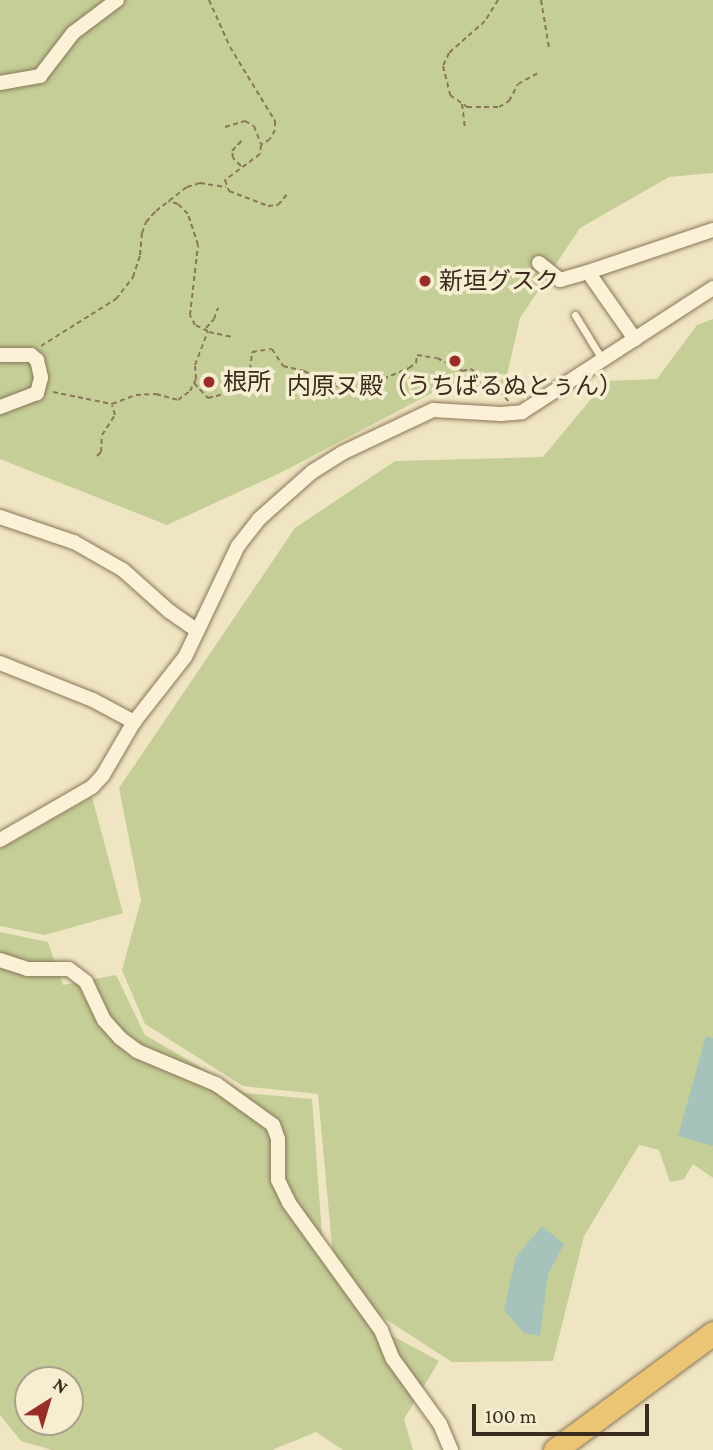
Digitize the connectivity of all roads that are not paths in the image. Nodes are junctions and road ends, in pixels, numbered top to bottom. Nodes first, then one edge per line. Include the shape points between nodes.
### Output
1 (117, 0) edge
2 (0, 83) edge
3 (713, 230) edge
4 (539, 263) dead end
5 (588, 272) junction
6 (713, 288) edge
7 (575, 315) dead end
8 (635, 339) junction
9 (0, 355) edge
10 (602, 359) junction
11 (0, 407) edge
12 (0, 517) edge
13 (198, 631) junction
14 (0, 663) edge
15 (134, 722) junction
16 (0, 840) edge
17 (0, 960) edge
18 (713, 1333) edge
19 (566, 1447) edge
20 (451, 1450) edge

1 - 2 street via 73,33 40,76
3 - 5 street
4 - 5 street via 560,280
5 - 8 street
6 - 8 street
7 - 10 lane
8 - 10 street
9 - 11 street via 23,354 37,360 40,381 37,393
10 - 13 street via 522,412 433,410 312,472 259,519 239,546
12 - 13 street via 74,542 123,570
13 - 15 street via 175,673
14 - 15 street via 93,700
15 - 16 street via 92,787
17 - 20 street via 27,969 69,970 86,982 104,1020 128,1044 216,1084 273,1125 278,1139 278,1180 289,1203 381,1330 393,1359 440,1424
18 - 19 highway

